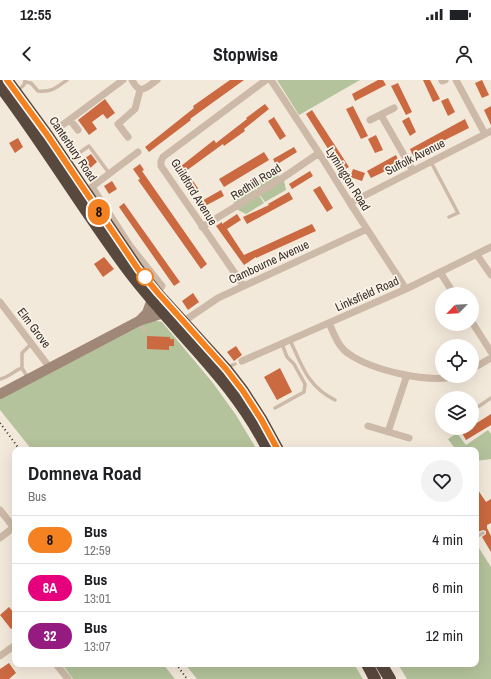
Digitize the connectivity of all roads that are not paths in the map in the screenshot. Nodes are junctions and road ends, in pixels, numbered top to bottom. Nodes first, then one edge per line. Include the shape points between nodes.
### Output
1 (7, 80) edge
2 (67, 80) edge
3 (123, 80) edge
4 (132, 80) edge
5 (157, 80) edge
6 (266, 80) edge
7 (272, 80) edge
8 (456, 80) edge
9 (25, 81) edge
10 (0, 86) edge
11 (140, 90) junction
12 (16, 92) junction
13 (394, 108) dead end
14 (381, 115) junction
15 (70, 120) junction
16 (370, 120) dead end
17 (57, 129) dead end
18 (78, 130) dead end
19 (488, 132) edge
20 (128, 137) dead end
21 (138, 152) dead end
22 (319, 153) junction
23 (72, 158) dead end
24 (431, 162) junction
25 (414, 171) junction
26 (110, 174) junction
27 (85, 192) junction
28 (350, 203) junction
29 (449, 218) dead end
30 (202, 227) junction
31 (367, 229) junction
32 (491, 247) edge
33 (477, 255) junction
34 (440, 272) junction
35 (491, 276) edge
36 (243, 285) junction
37 (450, 287) edge
38 (406, 289) junction
39 (155, 296) junction
40 (0, 302) edge
41 (164, 313) junction
42 (139, 321) junction
43 (184, 321) junction
44 (329, 323) junction
45 (145, 331) dead end
46 (478, 331) edge
47 (290, 340) junction
48 (32, 344) junction
49 (282, 344) junction
50 (491, 352) edge
51 (491, 358) edge
52 (234, 365) junction
53 (479, 365) edge
54 (22, 368) junction
55 (50, 368) junction
56 (407, 375) junction
57 (0, 379) edge
58 (29, 379) junction
59 (435, 379) edge
60 (0, 394) edge
61 (491, 398) edge
62 (335, 400) dead end
63 (479, 406) edge
64 (275, 408) dead end
65 (368, 426) dead end
66 (388, 432) junction
67 (409, 438) dead end
68 (266, 447) edge
69 (276, 447) edge
70 (0, 510) edge
71 (12, 525) edge
72 (12, 529) edge
73 (483, 533) dead end
74 (479, 535) edge
75 (0, 538) edge
76 (12, 647) edge
77 (0, 656) edge
78 (58, 667) edge
79 (369, 667) edge
80 (383, 667) edge
81 (68, 679) edge
82 (375, 679) edge
83 (390, 679) edge

1 - 12 highway, Canterbury Road
2 - 9 lane via 48,92 38,91 31,83
3 - 15 street
4 - 11 street
5 - 11 street
6 - 30 street, Guildford Avenue via 161,161 161,166
7 - 22 street, Lymington Road
8 - 19 street
9 - 12 lane
10 - 27 highway, Canterbury Road via 41,142
11 - 20 street via 135,109 118,124
12 - 27 highway, Canterbury Road
13 - 14 street
14 - 16 street
14 - 25 street
15 - 17 street
15 - 18 street
19 - 24 street, Suffolk Avenue
21 - 26 street
22 - 28 street, Lymington Road
22 - 30 street, Redhill Road
23 - 26 lane via 89,146
24 - 25 street, Suffolk Avenue
24 - 29 lane via 458,213
25 - 28 street, Suffolk Avenue
26 - 27 street
27 - 39 highway, Canterbury Road via 123,263
27 - 39 street, Canterbury Road via 162,286
28 - 31 street, Lymington Road
30 - 36 street, Guildford Avenue
31 - 36 street, Cambourne Avenue
31 - 38 street, Lymington Road
32 - 33 street, Linksfield Road
33 - 34 street, Linksfield Road
33 - 35 street
34 - 37 street
34 - 38 street, Linksfield Road
36 - 43 street, Cambourne Avenue
38 - 44 street, Linksfield Road
39 - 41 highway, Canterbury Road
39 - 42 street via 147,313
39 - 43 highway, Canterbury Road
40 - 48 street, Elm Grove
41 - 42 street
41 - 68 highway, Canterbury Road via 219,375
42 - 45 lane
42 - 55 street
43 - 52 highway, Canterbury Road
44 - 47 street, Linksfield Road
44 - 56 street via 336,340 348,354 367,363
46 - 50 street
47 - 49 street, Linksfield Road
47 - 62 lane via 310,380 320,392
48 - 54 lane via 22,353
48 - 55 street, Elm Grove
49 - 52 street, Linksfield Road via 252,360
49 - 64 lane via 287,357 305,384 304,392
51 - 53 street
52 - 69 highway, Canterbury Road
54 - 57 lane
54 - 58 lane
55 - 58 street
56 - 59 street
56 - 66 street
58 - 60 street
61 - 63 lane
65 - 66 street
66 - 67 street
70 - 71 street
72 - 75 street
73 - 74 lane
76 - 77 street
78 - 81 street
79 - 82 highway
80 - 83 highway

